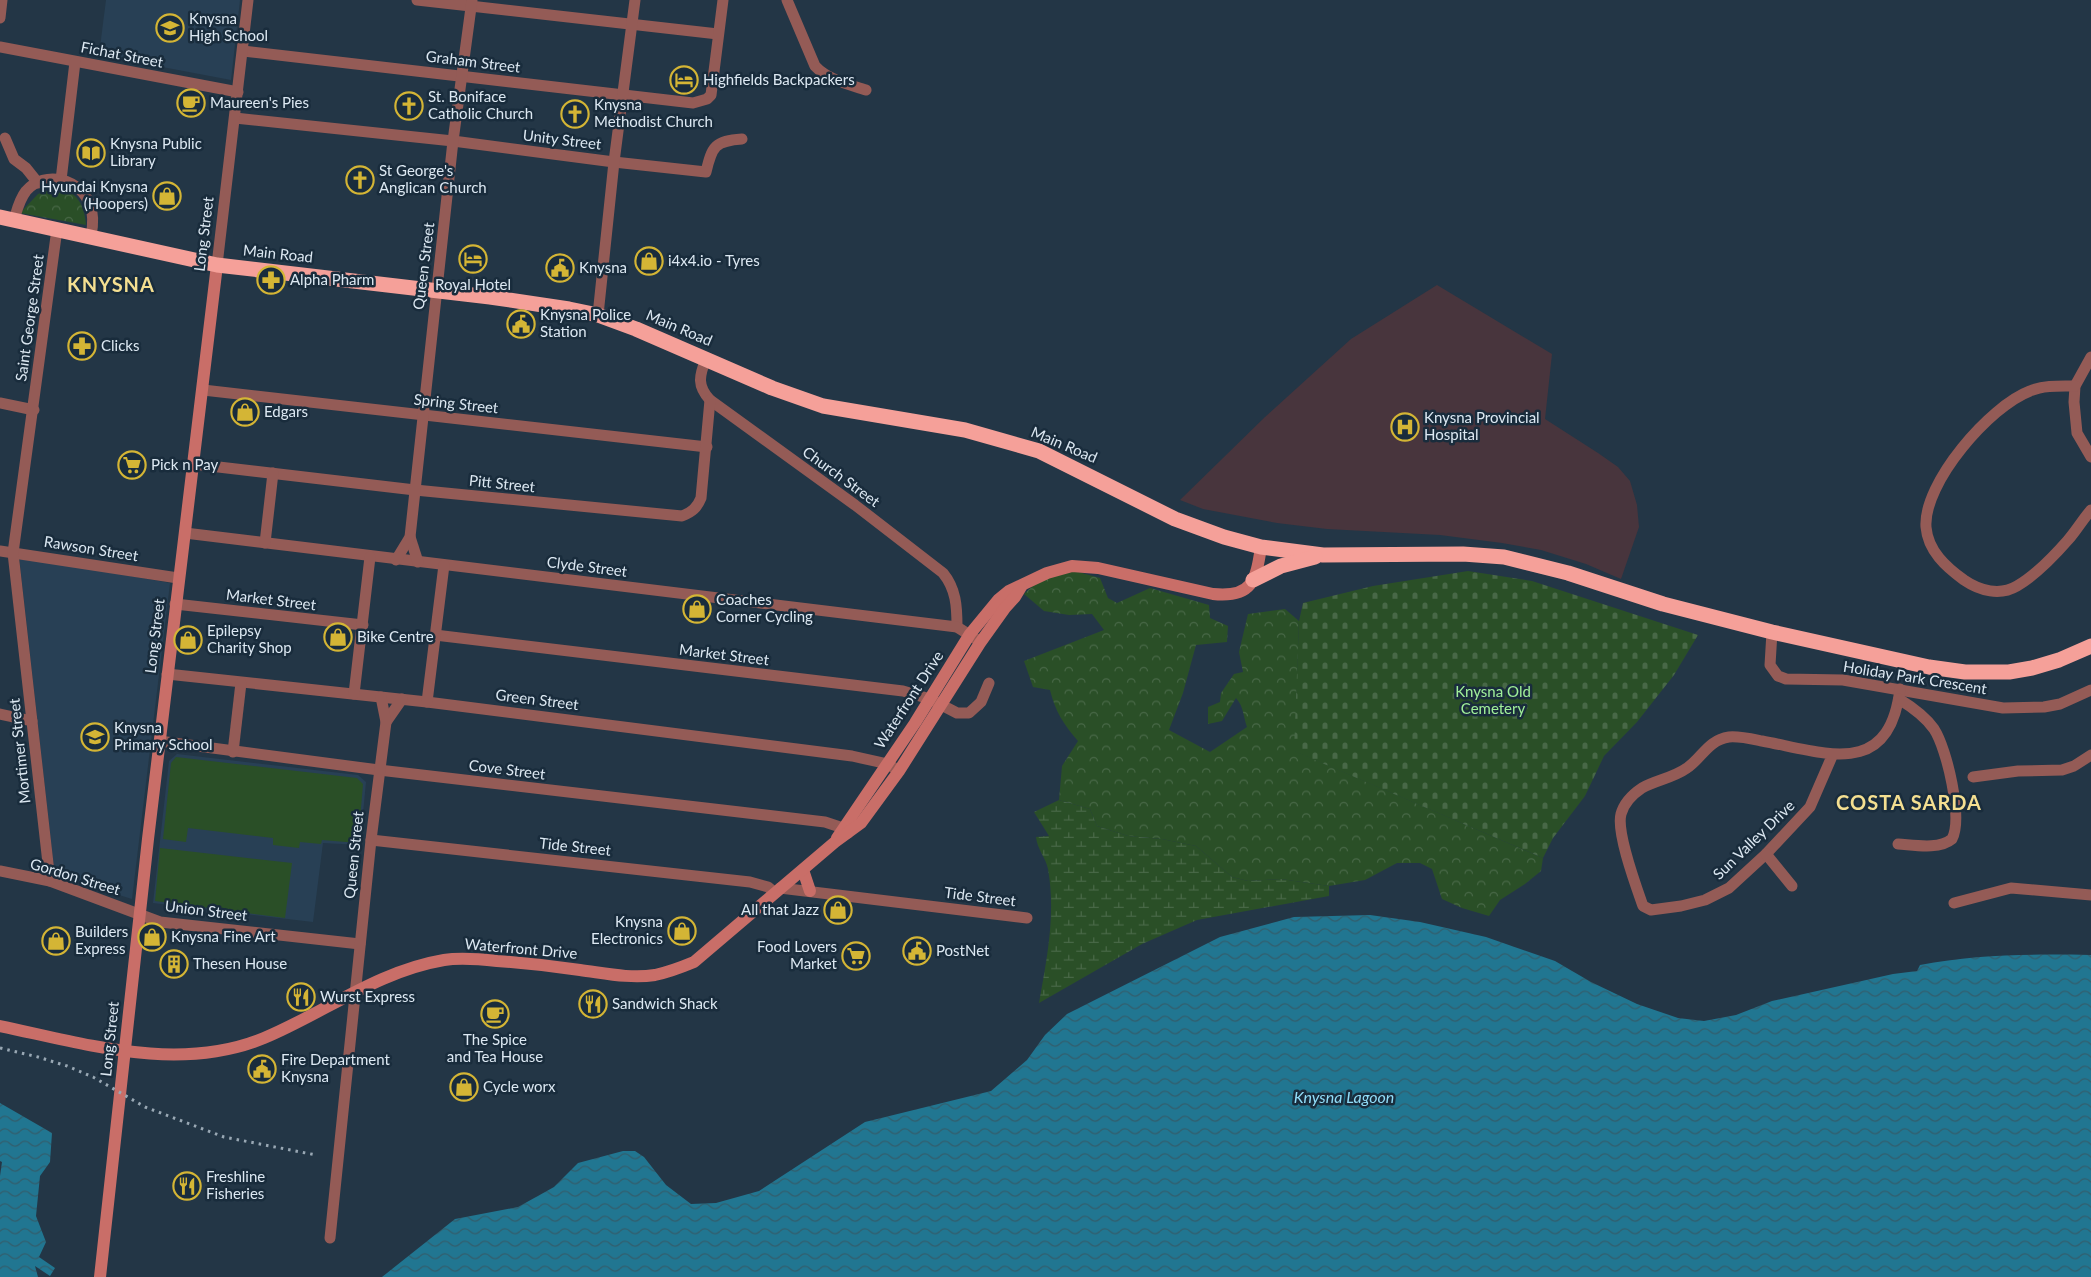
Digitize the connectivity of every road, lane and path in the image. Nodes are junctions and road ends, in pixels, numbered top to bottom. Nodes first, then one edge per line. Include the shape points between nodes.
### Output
1 (2, 0) edge
2 (248, 0) edge
3 (417, 0) edge
4 (636, 0) edge
5 (723, 0) edge
6 (787, 0) edge
7 (472, 3) edge
8 (0, 18) edge
9 (632, 26) junction
10 (718, 34) junction
11 (0, 47) edge
12 (243, 51) junction
13 (76, 62) junction
14 (462, 76) junction
15 (866, 90) dead end
16 (238, 92) junction
17 (624, 96) junction
18 (235, 118) junction
19 (5, 138) dead end
20 (742, 139) dead end
21 (454, 141) junction
22 (614, 162) junction
23 (61, 180) junction
24 (38, 183) junction
25 (7, 218) edge
26 (57, 229) junction
27 (91, 236) junction
28 (217, 265) junction
29 (437, 290) junction
30 (598, 315) junction
31 (2091, 357) edge
32 (706, 359) junction
33 (2075, 386) junction
34 (203, 390) junction
35 (710, 400) junction
36 (0, 403) edge
37 (34, 410) junction
38 (423, 416) junction
39 (707, 446) junction
40 (2091, 458) edge
41 (194, 464) junction
42 (273, 473) junction
43 (415, 490) junction
44 (2091, 510) edge
45 (185, 533) junction
46 (410, 537) junction
47 (265, 543) junction
48 (1261, 547) junction
49 (0, 550) edge
50 (13, 553) junction
51 (1323, 555) junction
52 (370, 557) junction
53 (396, 560) junction
54 (418, 562) junction
55 (444, 565) junction
56 (178, 578) junction
57 (1253, 580) junction
58 (1021, 586) junction
59 (176, 604) junction
60 (363, 625) junction
61 (957, 626) junction
62 (1772, 632) junction
63 (970, 634) junction
64 (435, 635) junction
65 (980, 643) junction
66 (2091, 646) edge
67 (167, 674) junction
68 (241, 683) junction
69 (989, 683) dead end
70 (2091, 690) edge
71 (354, 694) junction
72 (1899, 694) junction
73 (381, 697) junction
74 (402, 699) junction
75 (427, 702) junction
76 (935, 702) junction
77 (0, 714) edge
78 (32, 721) junction
79 (386, 722) junction
80 (159, 741) junction
81 (233, 752) junction
82 (1833, 754) junction
83 (2091, 755) edge
84 (888, 764) junction
85 (379, 770) junction
86 (899, 771) junction
87 (1973, 776) dead end
88 (845, 831) junction
89 (371, 840) junction
90 (1898, 844) dead end
91 (1766, 854) junction
92 (803, 870) junction
93 (0, 871) edge
94 (50, 881) junction
95 (1792, 886) dead end
96 (777, 890) junction
97 (810, 891) junction
98 (2091, 894) edge
99 (1954, 904) dead end
100 (139, 914) junction
101 (1027, 918) dead end
102 (360, 944) junction
103 (356, 991) junction
104 (0, 1026) edge
105 (124, 1051) junction
106 (330, 1238) dead end
107 (100, 1277) edge

1 - 8 street
2 - 12 street, Long Street
3 - 7 street
4 - 9 street
5 - 10 street
6 - 15 street via 815,66 837,80
7 - 9 street
7 - 14 street, Queen Street
9 - 10 street
9 - 17 street
10 - 17 street, Graham Street via 711,95 707,99 700,102
11 - 13 street, Fichat Street
12 - 14 street, Graham Street
12 - 16 street, Long Street
13 - 16 street, Fichat Street
13 - 23 street
14 - 17 street, Graham Street
14 - 21 street, Queen Street
16 - 18 street, Long Street
17 - 22 street
18 - 21 street, Unity Street
18 - 28 street, Long Street
19 - 24 street via 14,159
20 - 22 street, Unity Street via 718,144 709,157 706,172
21 - 22 street, Unity Street
21 - 29 street, Queen Street
22 - 30 street
23 - 24 street via 49,179
23 - 27 street via 71,183 87,197 91,207
24 - 25 street via 20,199
25 - 26 highway, Main Road
26 - 27 highway, Main Road
26 - 37 street, Saint George Street
27 - 28 highway, Main Road
28 - 29 highway, Main Road
28 - 34 street, Long Street
29 - 30 highway, Main Road
29 - 38 street, Queen Street
30 - 32 highway, Main Road
31 - 33 street
32 - 35 street via 700,380
32 - 48 highway, Main Road via 823,406 965,430 1039,451 1175,519
33 - 40 street via 2077,433
33 - 44 street via 2030,390 1996,412 1962,446 1950,465 1928,508 1926,528 1936,555 1949,569 1977,588 2006,591 2034,573 2068,541
34 - 38 street, Spring Street
34 - 41 street, Long Street
35 - 39 street, Pitt Street
35 - 61 street, Church Street via 944,573 954,594
36 - 37 street
37 - 50 street, Mortimer Street
38 - 39 street, Spring Street
38 - 43 street, Queen Street
39 - 43 street, Pitt Street via 701,498 698,506 682,516
41 - 42 street, Pitt Street
41 - 45 street, Long Street
42 - 43 street, Pitt Street
42 - 47 street
43 - 46 street, Queen Street
45 - 47 street, Clyde Street
45 - 56 street, Long Street
46 - 53 street, Queen Street
46 - 54 street, Queen Street
47 - 52 street, Clyde Street
48 - 51 highway, Main Road
48 - 57 street
49 - 50 street, Rawson Street
50 - 56 street, Rawson Street
50 - 78 street, Mortimer Street
51 - 57 highway via 1281,566
51 - 62 highway via 1463,554 1504,557
52 - 53 street, Clyde Street
52 - 60 street
53 - 54 street, Clyde Street
54 - 55 street, Clyde Street
55 - 61 street, Clyde Street
55 - 64 street
56 - 59 street, Long Street
57 - 58 street, Waterfront Drive via 1238,594 1228,596 1098,568 1072,566 1047,573
58 - 63 street, Waterfront Drive via 998,600
58 - 65 street, Waterfront Drive
59 - 60 street, Market Street
59 - 67 street, Long Street
60 - 71 street
61 - 63 street, Clyde Street
62 - 66 highway via 1929,667 1991,673 2032,668
62 - 72 street, Holiday Park Crescent via 1770,665 1778,676 1786,679 1843,680
63 - 65 street, Clyde Street
63 - 76 street, Waterfront Drive
64 - 75 street
64 - 76 street, Market Street via 903,691
65 - 76 street, Waterfront Drive
67 - 68 street, Green Street
67 - 80 street, Long Street
68 - 71 street, Green Street
68 - 81 street
69 - 76 street, Market Street via 981,702 969,713 956,713
70 - 72 street, Holiday Park Crescent via 2060,704 2026,708
71 - 73 street, Green Street
72 - 82 street, Sun Valley Drive via 1888,729 1877,745 1855,753
72 - 90 street via 1928,721 1940,740 1951,781 1955,830 1952,839 1941,844
73 - 74 street, Green Street
73 - 79 street, Queen Street
74 - 75 street, Green Street
74 - 79 street, Queen Street
75 - 84 street, Green Street via 852,756
76 - 84 street, Waterfront Drive
76 - 86 street, Waterfront Drive
77 - 78 street
78 - 94 street, Mortimer Street
79 - 85 street, Queen Street
80 - 81 street, Cove Street
80 - 100 street, Long Street
81 - 85 street, Cove Street
82 - 91 street, Sun Valley Drive via 1810,808
82 - 91 street, Sun Valley Drive via 1728,737 1712,743 1690,767 1654,782 1632,796 1623,806 1620,816 1622,836 1636,886 1643,906 1651,910 1716,896
83 - 87 street via 2062,770
84 - 86 street, Green Street
84 - 88 street, Waterfront Drive
85 - 88 street, Cove Street via 826,822
85 - 89 street, Queen Street
86 - 88 street, Waterfront Drive via 861,823
88 - 92 street, Waterfront Drive
89 - 96 street, Tide Street via 750,882
89 - 102 street, Queen Street
91 - 95 street
92 - 96 street, Waterfront Drive
92 - 97 street
93 - 94 street, Gordon Street
94 - 100 street, Gordon Street
96 - 97 street, Tide Street
96 - 103 street, Waterfront Drive via 694,962 654,975 632,976 475,959 445,960
97 - 101 street, Tide Street
98 - 99 street via 2011,888
100 - 102 street, Union Street via 160,922
100 - 105 street, Long Street
102 - 103 street, Queen Street
103 - 105 street, Waterfront Drive via 263,1038 218,1052 176,1055
103 - 106 street, Queen Street
104 - 105 street, Waterfront Drive
105 - 107 street, Long Street

